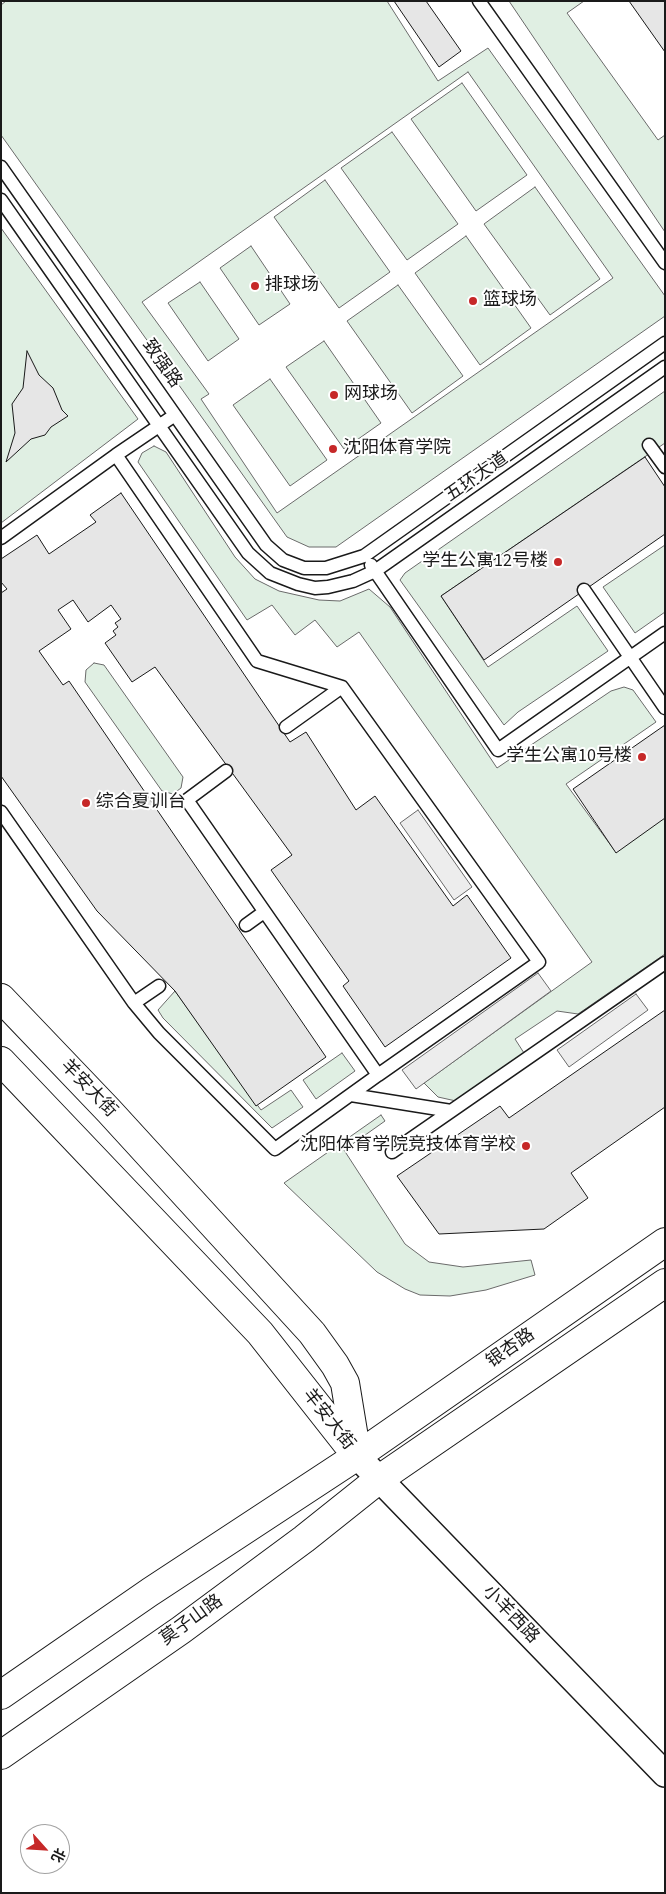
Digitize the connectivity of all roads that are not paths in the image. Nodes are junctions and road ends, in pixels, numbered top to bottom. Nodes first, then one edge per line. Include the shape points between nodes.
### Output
1 (479, 1) edge
2 (1, 167) edge
3 (1, 200) edge
4 (665, 263) edge
5 (665, 343) edge
6 (665, 366) edge
7 (176, 415) junction
8 (160, 425) junction
9 (649, 444) dead end
10 (116, 455) junction
11 (665, 468) edge
12 (1, 538) edge
13 (364, 556) junction
14 (304, 568) joint
15 (375, 571) junction
16 (298, 584) joint
17 (584, 590) dead end
18 (665, 633) edge
19 (630, 657) junction
20 (342, 687) junction
21 (665, 708) edge
22 (286, 727) dead end
23 (226, 771) dead end
24 (1, 812) edge
25 (264, 912) junction
26 (246, 925) dead end
27 (665, 963) edge
28 (159, 986) dead end
29 (1, 998) edge
30 (134, 1003) junction
31 (1, 1061) edge
32 (378, 1075) junction
33 (351, 1095) junction
34 (451, 1111) junction
35 (392, 1152) dead end
36 (665, 1242) edge
37 (665, 1283) edge
38 (356, 1456) junction
39 (378, 1480) junction
40 (1, 1695) edge
41 (1, 1755) edge
42 (665, 1774) edge

1 - 4 lane
2 - 7 lane, 致强路
3 - 8 lane, 致强路
5 - 13 lane, 五环大道
6 - 15 lane, 五环大道
7 - 8 lane
7 - 14 lane, 致强路 via 266,545 283,560
8 - 10 lane
8 - 16 lane, 致强路 via 248,552 270,573
9 - 11 lane
10 - 12 lane
10 - 20 lane via 257,661
13 - 14 lane, 五环大道 via 326,568
13 - 15 lane
15 - 16 lane, 五环大道 via 328,587
15 - 19 lane via 498,750
17 - 19 lane
18 - 19 lane
19 - 21 lane
20 - 22 lane
20 - 32 lane via 539,962
23 - 25 lane via 187,800
24 - 30 lane
25 - 26 lane
25 - 32 lane
27 - 34 lane
28 - 30 lane
29 - 38 street, 羊安大街 via 110,1111 312,1333 345,1383
30 - 33 lane via 159,1033 275,1149
31 - 38 street, 羊安大街 via 260,1333
32 - 33 lane
33 - 34 lane
34 - 35 lane
36 - 38 street, 银杏路
37 - 39 street, 莫子山路
38 - 39 street, 小羊西路
38 - 40 street
39 - 41 street, 莫子山路 via 196,1618
39 - 42 street, 小羊西路

